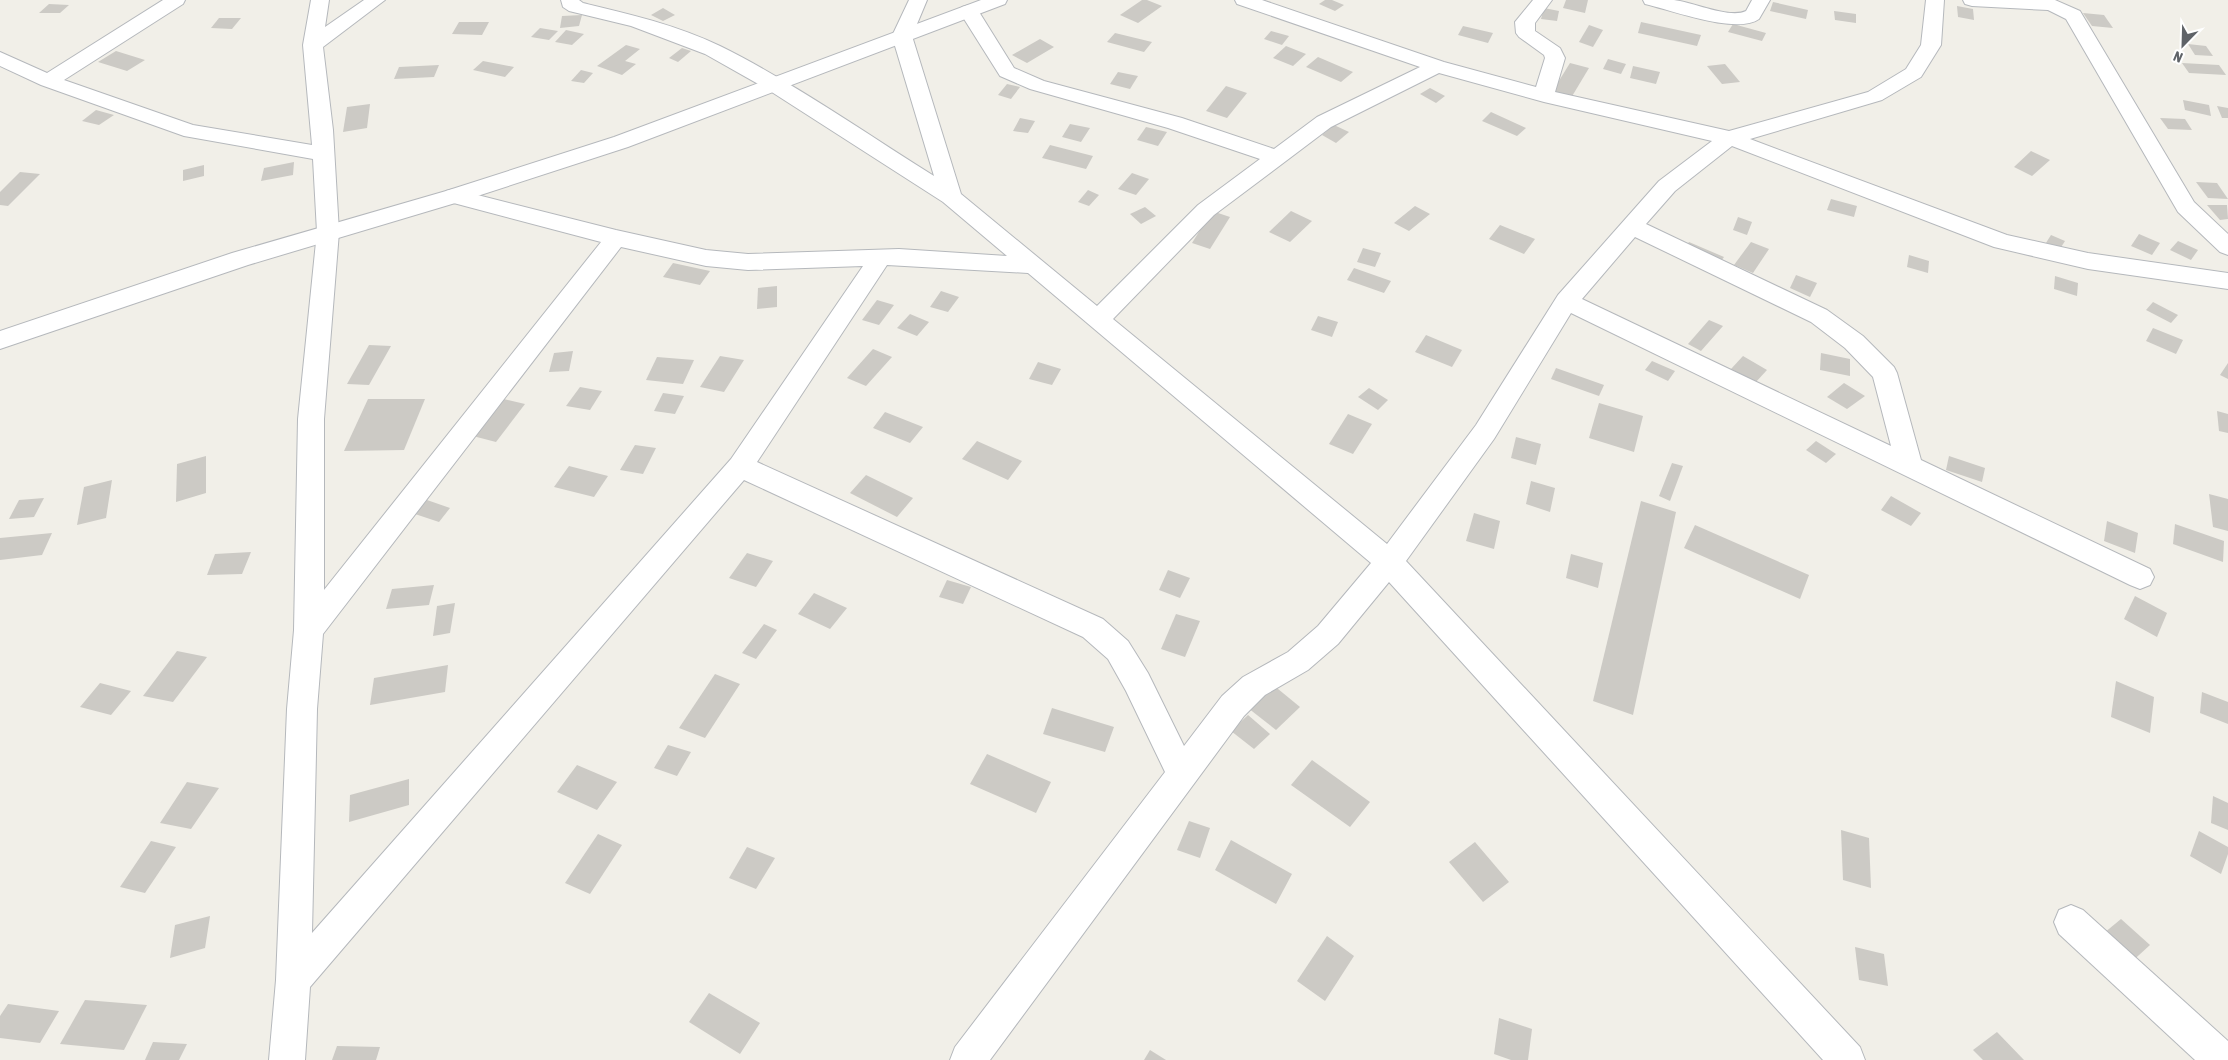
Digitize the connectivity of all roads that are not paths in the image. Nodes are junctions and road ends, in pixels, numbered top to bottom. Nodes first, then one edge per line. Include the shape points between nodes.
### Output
1 (176, 0) edge
2 (320, 0) edge
3 (376, 0) edge
4 (570, 0) edge
5 (918, 0) edge
6 (998, 0) edge
7 (1244, 0) edge
8 (1543, 0) edge
9 (1652, 0) edge
10 (1761, 0) edge
11 (1935, 0) edge
12 (1972, 0) edge
13 (969, 10) junction
14 (902, 36) junction
15 (313, 45) junction
16 (5, 66) edge
17 (1437, 66) junction
18 (48, 81) junction
19 (774, 85) junction
20 (1544, 96) junction
21 (1729, 138) junction
22 (323, 154) junction
23 (1275, 157) junction
24 (454, 196) junction
25 (952, 197) junction
26 (1632, 226) junction
27 (328, 232) junction
28 (616, 238) junction
29 (2228, 246) edge
30 (881, 257) junction
31 (1035, 266) junction
32 (2228, 281) edge
33 (1566, 300) junction
34 (1098, 319) junction
35 (0, 340) edge
36 (740, 466) junction
37 (1910, 467) junction
38 (1389, 562) junction
39 (2140, 577) dead end
40 (309, 630) junction
41 (1182, 774) junction
42 (2071, 922) dead end
43 (293, 980) junction
44 (287, 1060) edge
45 (968, 1060) edge
46 (1847, 1060) edge
47 (2222, 1060) edge

1 - 18 street
2 - 15 street
3 - 15 street
4 - 19 street via 576,7 674,34 712,50
5 - 14 street
6 - 13 street
7 - 17 street
8 - 20 street via 1526,22 1526,33 1553,52 1555,58
9 - 10 street via 1730,18 1748,18 1756,12
11 - 21 street via 1931,45 1914,72 1875,96
12 - 29 street via 2052,5 2073,15 2186,207
13 - 14 street
13 - 23 street via 1007,72 1037,85 1175,122
14 - 19 street
14 - 25 street
15 - 22 street
16 - 18 street
17 - 20 street
17 - 23 street via 1324,122
18 - 22 street via 191,131
19 - 24 street via 621,142
19 - 25 street
20 - 21 street
21 - 26 street via 1667,186
21 - 32 street via 2002,242 2088,261
22 - 27 street
23 - 34 street via 1206,210
24 - 27 street
24 - 28 street
25 - 31 street
26 - 33 street
26 - 37 street via 1820,316 1854,342 1885,373
27 - 35 street
27 - 40 street via 311,419
28 - 30 street via 706,258 748,262
28 - 40 street
30 - 31 street
30 - 36 street
31 - 34 street
33 - 37 street
33 - 38 street via 1485,432
34 - 38 street
36 - 41 street via 1093,628 1118,650
36 - 43 street
37 - 39 street
38 - 41 street via 1328,635 1298,662 1254,686 1232,706
38 - 46 street
40 - 43 street via 302,709
41 - 45 street
42 - 47 street
43 - 44 street

